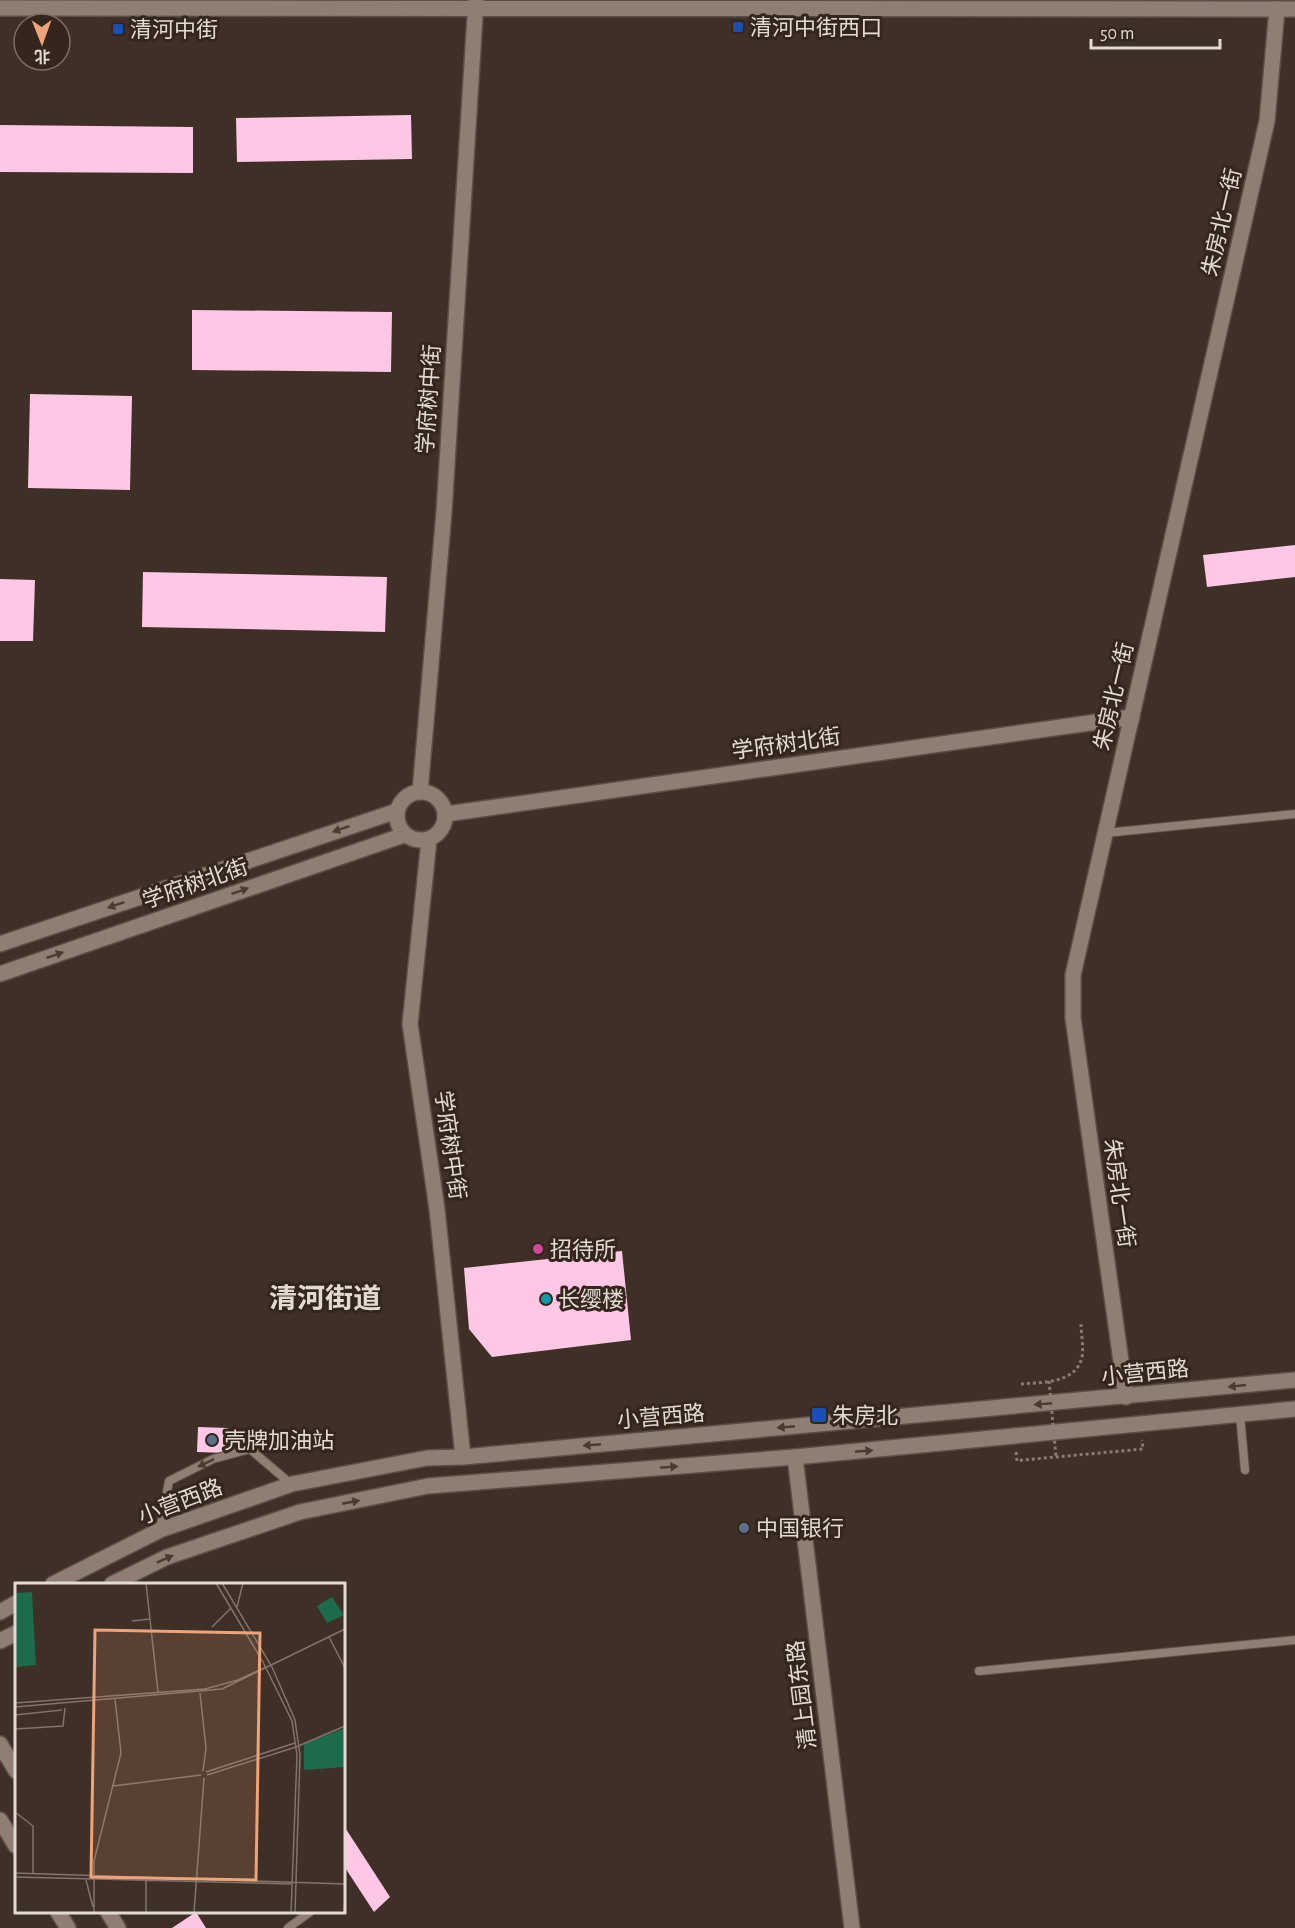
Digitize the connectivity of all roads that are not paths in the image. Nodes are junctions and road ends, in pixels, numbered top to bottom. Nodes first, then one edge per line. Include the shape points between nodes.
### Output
1 (476, 4) edge
2 (1277, 4) edge
3 (0, 8) edge
4 (1295, 9) edge
5 (1132, 717) junction
6 (420, 792) junction
7 (397, 811) junction
8 (446, 814) junction
9 (1295, 814) edge
10 (1105, 833) junction
11 (404, 835) junction
12 (429, 840) junction
13 (0, 944) edge
14 (0, 974) edge
15 (1295, 1380) edge
16 (1126, 1396) junction
17 (1295, 1409) edge
18 (1240, 1415) junction
19 (463, 1457) junction
20 (795, 1457) junction
21 (1245, 1470) dead end
22 (292, 1485) junction
23 (160, 1530) junction
24 (55, 1583) edge
25 (114, 1583) edge
26 (15, 1604) edge
27 (0, 1612) edge
28 (15, 1634) edge
29 (1295, 1640) edge
30 (0, 1641) edge
31 (979, 1671) dead end
32 (0, 1744) edge
33 (15, 1769) edge
34 (0, 1820) edge
35 (15, 1844) edge
36 (59, 1913) edge
37 (109, 1913) edge
38 (307, 1913) edge
39 (68, 1928) edge
40 (118, 1928) edge
41 (288, 1928) edge
42 (852, 1928) edge

1 - 2 street
1 - 3 street
1 - 6 street, 学府树中街 via 444,512
2 - 4 street
2 - 5 street, 朱房北一街 via 1267,121
5 - 8 street, 学府树北街
5 - 10 street, 朱房北一街
6 - 7 street via 408,795
6 - 8 street via 441,801
7 - 11 street via 397,824
7 -> 13 street, 学府树北街
8 - 12 street via 442,829
9 - 10 lane
10 - 16 street, 朱房北一街 via 1073,975 1072,1018
11 - 12 street via 416,841
14 -> 11 street, 学府树北街
12 - 19 street, 学府树中街 via 410,1024 437,1209
15 -> 16 street, 小营西路
16 -> 19 street, 小营西路
17 - 18 street
20 -> 18 street
18 - 21 lane
19 - 22 street, 小营西路 via 427,1458
25 -> 20 street via 167,1557 300,1512 428,1486
20 - 42 street, 清上园东路
22 - 23 street, 小营西路
22 -> 23 lane via 250,1449 213,1459 169,1481
23 - 24 street, 小营西路
26 - 27 street
28 - 30 street
29 - 31 lane
32 - 33 street
34 - 35 street
36 - 39 street
37 - 40 street
38 - 41 lane

